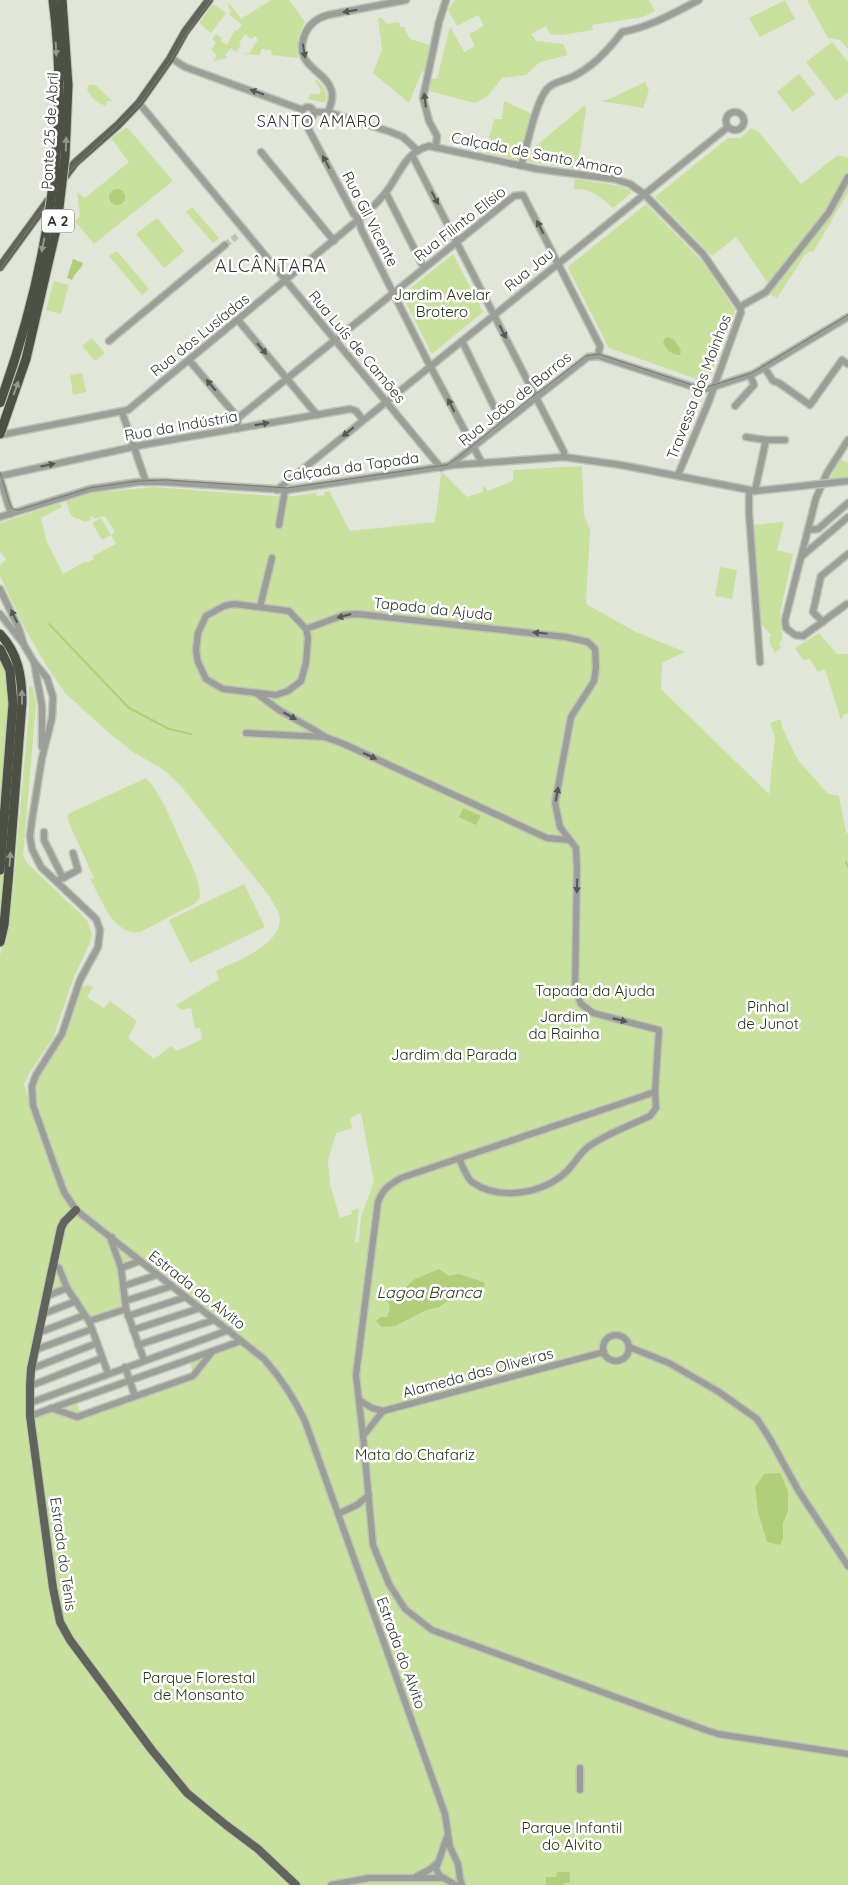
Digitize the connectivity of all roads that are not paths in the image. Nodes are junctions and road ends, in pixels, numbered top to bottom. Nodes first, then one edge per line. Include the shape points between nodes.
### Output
1 (53, 0) edge
2 (62, 0) edge
3 (209, 0) edge
4 (406, 0) edge
5 (446, 0) edge
6 (699, 0) edge
7 (170, 60) junction
8 (140, 103) junction
9 (302, 110) junction
10 (315, 112) junction
11 (328, 112) junction
12 (308, 119) junction
13 (728, 127) dead end
14 (436, 147) junction
15 (418, 151) junction
16 (261, 152) dead end
17 (521, 166) junction
18 (848, 177) edge
19 (386, 193) junction
20 (644, 194) junction
21 (359, 220) junction
22 (334, 241) junction
23 (458, 241) junction
24 (225, 245) tunnel mouth
25 (1, 261) edge
26 (558, 263) junction
27 (424, 268) junction
28 (286, 280) junction
29 (393, 293) junction
30 (740, 308) junction
31 (495, 314) junction
32 (848, 317) edge
33 (238, 320) junction
34 (335, 340) junction
35 (109, 341) dead end
36 (462, 341) junction
37 (598, 356) junction
38 (189, 360) junction
39 (845, 362) edge
40 (430, 366) junction
41 (764, 367) junction
42 (750, 375) junction
43 (287, 379) junction
44 (713, 387) junction
45 (536, 396) junction
46 (386, 402) junction
47 (0, 403) edge
48 (735, 406) dead end
49 (122, 412) junction
50 (316, 415) junction
51 (238, 418) junction
52 (363, 420) junction
53 (502, 423) junction
54 (237, 429) junction
55 (0, 435) edge
56 (746, 437) dead end
57 (766, 440) junction
58 (785, 440) dead end
59 (848, 440) edge
60 (134, 446) junction
61 (474, 448) junction
62 (564, 457) junction
63 (482, 463) junction
64 (449, 466) junction
65 (441, 468) junction
66 (678, 476) junction
67 (0, 477) edge
68 (848, 481) edge
69 (146, 482) junction
70 (277, 490) junction
71 (285, 490) junction
72 (752, 491) junction
73 (848, 503) edge
74 (11, 514) junction
75 (848, 517) edge
76 (0, 518) edge
77 (279, 525) dead end
78 (808, 530) junction
79 (848, 554) edge
80 (801, 556) junction
81 (272, 558) dead end
82 (0, 589) edge
83 (847, 604) edge
84 (260, 608) junction
85 (0, 614) edge
86 (823, 622) junction
87 (306, 629) junction
88 (0, 634) edge
89 (24, 645) junction
90 (0, 649) edge
91 (34, 662) junction
92 (760, 662) dead end
93 (256, 692) junction
94 (246, 733) dead end
95 (324, 737) junction
96 (42, 758) junction
97 (44, 832) dead end
98 (569, 840) junction
99 (73, 853) dead end
100 (0, 870) edge
101 (63, 878) junction
102 (56, 882) junction
103 (0, 942) edge
104 (655, 1092) junction
105 (459, 1158) junction
106 (76, 1210) junction
107 (112, 1237) junction
108 (140, 1261) junction
109 (53, 1264) junction
110 (121, 1268) junction
111 (157, 1275) junction
112 (123, 1286) junction
113 (172, 1286) junction
114 (67, 1288) junction
115 (47, 1296) junction
116 (186, 1297) junction
117 (76, 1301) junction
118 (125, 1301) junction
119 (200, 1308) junction
120 (127, 1312) junction
121 (43, 1314) junction
122 (85, 1315) junction
123 (214, 1320) junction
124 (89, 1321) junction
125 (92, 1329) junction
126 (133, 1330) junction
127 (229, 1330) junction
128 (38, 1333) junction
129 (241, 1341) junction
130 (97, 1343) junction
131 (138, 1345) junction
132 (629, 1347) junction
133 (35, 1350) junction
134 (212, 1351) junction
135 (604, 1352) junction
136 (102, 1358) junction
137 (144, 1360) junction
138 (125, 1367) junction
139 (31, 1368) junction
140 (108, 1373) junction
141 (129, 1380) junction
142 (30, 1386) junction
143 (135, 1396) junction
144 (360, 1400) junction
145 (30, 1402) junction
146 (51, 1408) junction
147 (383, 1411) junction
148 (30, 1416) junction
149 (363, 1436) junction
150 (369, 1495) junction
151 (357, 1505) junction
152 (338, 1514) junction
153 (370, 1514) junction
154 (848, 1566) edge
155 (848, 1754) edge
156 (580, 1768) dead end
157 (580, 1790) dead end
158 (448, 1836) junction
159 (455, 1858) junction
160 (438, 1861) junction
161 (280, 1870) junction
162 (459, 1870) junction
163 (411, 1878) junction
164 (444, 1878) junction
165 (286, 1885) edge
166 (296, 1885) edge
167 (334, 1885) edge
168 (456, 1885) edge
169 (462, 1885) edge

1 -> 47 highway, Ponte 25 de Abril / A 2, bridge via 58,85 56,155 48,225 17,357
55 -> 2 highway, Ponte 25 de Abril / A 2, bridge via 26,359 57,225 65,156 68,85
3 - 7 main road via 185,32
4 -> 11 street via 328,15 310,25 302,47 308,64 331,90
14 -> 5 street via 437,136 423,98
6 - 17 street via 660,21 622,32 614,43 574,76 552,84 545,91 536,112
7 - 8 main road
9 -> 7 street
8 - 25 main road via 68,171
8 - 28 street, Rua Luís de Camões
9 - 10 street via 310,106
9 - 12 street
10 - 11 street
10 - 12 street
11 - 15 street via 403,137
21 -> 12 street, Rua Gil Vicente via 309,130
13 - 20 street, Rua Jau
14 - 15 street, Calçada de Santo Amaro
14 - 17 street, Calçada de Santo Amaro
15 - 19 street, Rua dos Lusíadas via 403,163
15 -> 23 street
16 - 22 street
17 - 20 street, Calçada de Santo Amaro via 620,180
18 - 30 street via 829,212 766,292
19 - 21 street, Rua dos Lusíadas
19 - 27 street
20 - 26 street, Rua Jau
20 - 30 street, Calçada de Santo Amaro via 707,260
21 - 22 street, Rua dos Lusíadas
21 - 29 street, Rua Gil Vicente
22 - 28 street, Rua dos Lusíadas
26 -> 23 street, Rua Filinto Elísio via 523,195 519,194
23 - 27 street, Rua Filinto Elísio
23 - 31 street
24 - 35 street
26 - 31 street, Rua Jau
26 - 37 street via 600,346
27 - 29 street, Rua Filinto Elísio
28 - 33 street, Rua dos Lusíadas
28 - 34 street, Rua Luís de Camões
29 - 34 street, Rua Filinto Elísio
29 - 40 street, Rua Gil Vicente
30 - 44 street, Travessa dos Moinhos
31 - 36 street, Rua Jau
31 -> 45 street
32 - 41 street
33 - 38 street, Rua dos Lusíadas
33 -> 43 street
34 - 43 street, Rua Filinto Elísio
34 - 46 street, Rua Luís de Camões
36 - 40 street, Rua Jau
36 - 53 street
37 - 44 street via 700,389
37 - 45 street, Rua João de Barros via 585,359
38 - 49 street, Rua dos Lusíadas
51 -> 38 street
39 - 41 street via 810,405 773,381
40 - 46 street, Rua Jau
61 -> 40 street, Rua Gil Vicente
41 - 42 street
42 - 44 street
42 - 48 street via 754,385
43 - 50 street
43 - 51 street, Rua Filinto Elísio
44 - 66 street, Travessa dos Moinhos
45 - 53 street, Rua João de Barros
45 - 62 street
46 - 52 street, Rua Jau
46 - 65 street, Rua Luís de Camões
49 - 55 street, Rua dos Lusíadas
49 - 60 street
50 - 52 street, Rua da Indústria via 352,409
54 -> 50 street, Rua da Indústria
51 - 54 street
52 -> 70 street, Rua Jau
53 - 61 street, Rua João de Barros
54 - 60 street, Rua da Indústria
56 - 57 street
57 - 58 street
57 - 72 street
59 - 78 street via 826,473
67 -> 60 street, Rua da Indústria
60 - 69 street
61 - 63 street, Rua Gil Vicente
61 - 64 street, Rua João de Barros
62 - 63 street, Calçada da Tapada
62 - 66 street, Calçada da Tapada
63 - 64 street, Calçada da Tapada
64 - 65 street, Calçada da Tapada
65 - 71 street, Calçada da Tapada
66 - 72 street, Calçada da Tapada
67 - 74 street
68 - 72 street, Calçada da Tapada, bridge
69 - 70 street, Calçada da Tapada
69 - 74 street, Calçada da Tapada via 90,489
70 - 71 street, Calçada da Tapada
71 - 77 street
72 - 92 street via 749,513
73 - 78 street via 818,529
74 - 76 street, Calçada da Tapada
75 - 80 street
78 - 80 street
79 - 86 street via 821,576 813,612
80 - 86 street via 786,628 795,635 803,636
81 - 84 street
89 -> 82 street
83 - 86 street
84 - 87 street via 289,611
84 - 93 street via 234,604 214,610 206,616 198,633 196,651 206,679 214,685
85 - 89 street
87 - 93 street via 306,663 301,681 276,695
98 -> 87 street, Tapada da Ajuda via 560,828 555,803 571,717 594,681 595,649 588,642 545,634 357,614 344,615
103 -> 88 highway via 22,702 18,663
89 - 91 street
90 - 100 highway via 10,670 13,704
91 - 96 street via 42,706
91 - 96 street via 46,678 53,697 52,718
93 -> 95 street
94 - 95 street
95 -> 98 street via 547,838
96 - 102 street, Estrada do Alvito via 30,836 40,867
97 - 101 street via 44,840
98 -> 104 street, Tapada da Ajuda via 576,848 578,868 575,989 581,1004 593,1013 659,1030
99 - 101 street via 78,870
101 - 102 street
102 - 106 street, Estrada do Alvito via 96,919 101,934 98,947 80,980 62,1034 33,1081 31,1092 64,1192
104 - 105 street
104 - 105 street, Tapada da Ajuda via 656,1108 650,1116 586,1148 564,1173 543,1186 508,1194 487,1189 470,1181
105 - 144 street via 401,1178 382,1192 356,1362
106 - 107 street, Estrada do Alvito
106 - 109 main road, Estrada do Ténis via 62,1225
107 - 108 street, Estrada do Alvito
107 - 110 street
108 - 110 street
108 - 111 street, Estrada do Alvito
109 - 114 street via 59,1268
109 - 115 main road, Estrada do Ténis
110 - 112 street
111 - 112 street
111 - 113 street, Estrada do Alvito
112 - 118 street
113 - 116 street, Estrada do Alvito
113 - 118 street
114 - 115 street
114 - 117 street
115 - 121 main road, Estrada do Ténis
116 - 119 street, Estrada do Alvito
116 - 120 street
117 - 121 street
117 - 122 street
118 - 120 street
119 - 123 street, Estrada do Alvito
119 - 126 street
120 - 124 street
120 - 126 street
121 - 128 main road, Estrada do Ténis
122 - 124 street
122 - 128 street
123 - 127 street, Estrada do Alvito
123 - 131 street
124 - 125 street
125 - 130 street
125 - 133 street
126 - 131 street
127 - 129 street, Estrada do Alvito
127 - 137 street
128 - 133 main road, Estrada do Ténis
129 - 134 street
129 - 152 street, Estrada do Alvito via 276,1372 294,1400 305,1421
130 - 136 street
130 - 139 street
131 - 137 street
132 - 135 street via 628,1354 620,1360 610,1359
132 - 135 street via 622,1336 612,1336 604,1342
132 - 154 street via 669,1363 719,1392 757,1420
133 - 139 main road, Estrada do Ténis
134 - 141 street
134 - 143 street via 193,1376
135 - 147 street, Alameda das Oliveiras
136 - 140 street
136 - 142 street
137 - 138 street
138 - 140 street
138 - 141 street
139 - 142 main road, Estrada do Ténis
140 - 145 street
141 - 143 street
141 - 146 street
142 - 145 main road, Estrada do Ténis
143 - 146 street via 77,1417
144 - 147 street
144 - 149 street
145 - 148 main road, Estrada do Ténis
146 - 148 street
147 - 149 street
148 - 161 main road, Estrada do Ténis via 55,1602 65,1632 172,1775 205,1808
149 - 150 street
150 - 151 street
150 - 153 street
151 - 152 street
151 - 153 street
152 - 158 street, Estrada do Alvito via 442,1806
153 - 155 street via 374,1545 389,1584 405,1609 432,1630 718,1734
156 - 157 street
158 - 159 street, Estrada do Alvito
158 - 160 street
159 - 160 street via 445,1856
159 - 162 street, Estrada do Alvito
160 - 163 street via 429,1870
160 - 164 street via 437,1872
161 - 165 main road, Estrada do Ténis
161 - 166 main road, Estrada do Ténis
162 - 164 street via 455,1876
162 - 169 street, Estrada do Alvito
163 - 164 street
163 - 167 street via 369,1878
164 - 168 street

